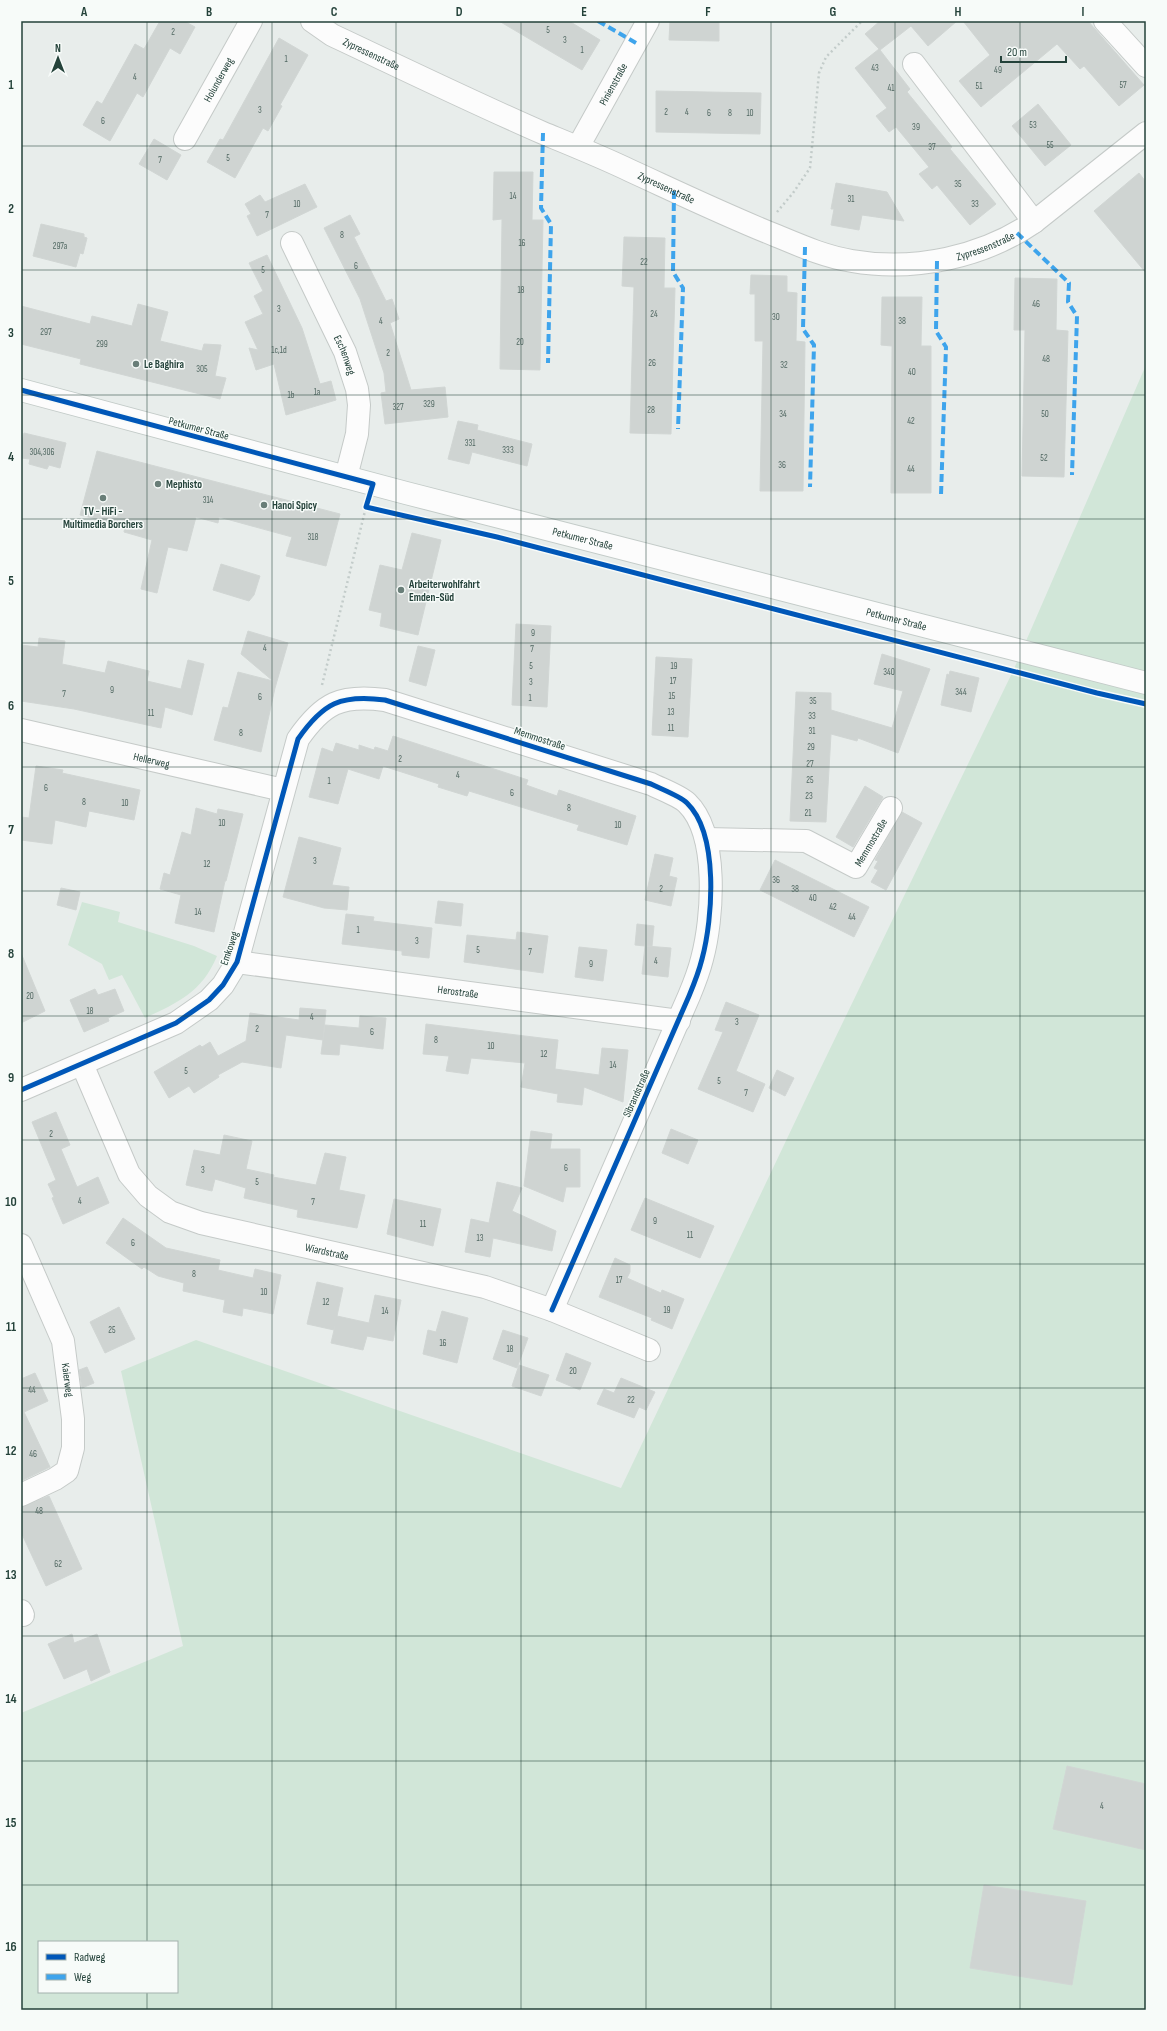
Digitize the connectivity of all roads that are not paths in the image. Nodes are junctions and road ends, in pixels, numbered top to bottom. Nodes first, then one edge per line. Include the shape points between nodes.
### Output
1 (251, 21) edge
2 (312, 21) edge
3 (648, 21) edge
4 (1105, 21) edge
5 (914, 64) dead end
6 (1146, 66) edge
7 (1146, 133) edge
8 (185, 139) dead end
9 (578, 147) junction
10 (1034, 222) junction
11 (292, 243) dead end
12 (21, 390) edge
13 (346, 477) junction
14 (1146, 683) edge
15 (311, 720) joint
16 (21, 730) edge
17 (282, 790) junction
18 (890, 808) dead end
19 (706, 839) junction
20 (709, 876) joint
21 (237, 962) junction
22 (679, 1021) junction
23 (82, 1064) junction
24 (21, 1090) edge
25 (21, 1245) edge
26 (552, 1310) junction
27 (650, 1350) dead end
28 (21, 1495) edge

1 - 8 street, Holunderweg
2 - 9 street, Zypressenstraße via 332,35
3 - 9 street, Pinienstraße
4 - 6 street
5 - 10 street
7 - 10 street, Zypressenstraße
9 - 10 street, Zypressenstraße via 762,230 805,247 852,261 905,265 964,255 1010,237
11 - 13 street, Eschenweg via 346,352 357,389 357,434
12 - 13 street, Petkumer Straße
13 - 14 street, Petkumer Straße
15 - 17 street, Emkoweg via 298,740
15 - 19 street, Memmostraße via 327,706 347,699 385,700 651,784 686,802 701,823
16 - 17 street, Hellerweg
17 - 21 street, Emkoweg
18 - 19 street, Memmostraße via 856,867 806,841
19 - 20 street, Memmostraße
20 - 22 street, Sibrandstraße via 710,915 702,958
21 - 22 street, Herostraße
21 - 23 street, Emkoweg via 210,1000 176,1023
22 - 26 street, Sibrandstraße
23 - 24 street, Emkoweg
23 - 26 street, Wiardstraße via 129,1174 148,1196 170,1212 201,1223 485,1287
25 - 28 street, Kaierweg via 62,1341 73,1419 74,1448 67,1471
26 - 27 street, Wiardstraße

